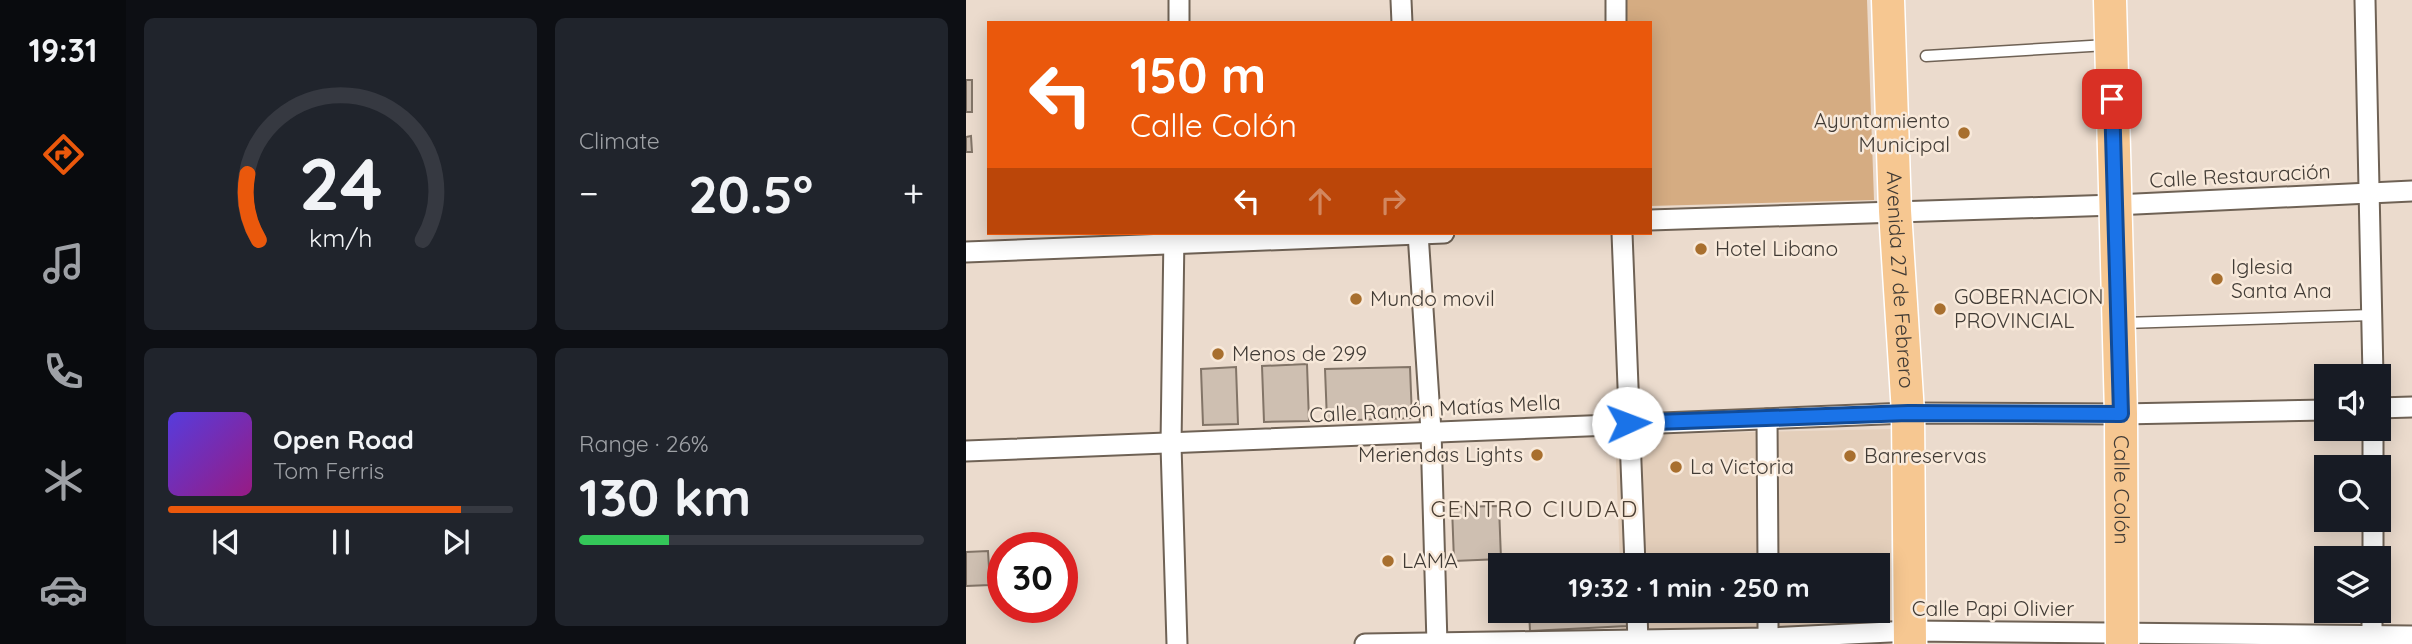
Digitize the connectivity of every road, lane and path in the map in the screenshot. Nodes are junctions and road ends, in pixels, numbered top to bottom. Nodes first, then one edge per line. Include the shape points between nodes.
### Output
1 (1180, 0) edge
2 (1401, 0) edge
3 (1616, 0) edge
4 (1888, 0) edge
5 (2110, 0) edge
6 (2365, 0) edge
7 (1179, 21) edge
8 (1402, 21) edge
9 (1616, 21) edge
10 (2110, 45) junction
11 (1926, 56) dead end
12 (2412, 191) edge
13 (2370, 193) junction
14 (2115, 205) junction
15 (1895, 211) junction
16 (1652, 220) edge
17 (1369, 235) edge
18 (1418, 235) edge
19 (1622, 235) edge
20 (1174, 239) edge
21 (966, 252) edge
22 (2372, 315) junction
23 (2119, 323) junction
24 (2373, 364) edge
25 (2412, 407) edge
26 (2391, 408) edge
27 (2314, 410) edge
28 (1908, 413) junction
29 (2121, 414) junction
30 (1767, 419) junction
31 (1628, 423) junction
32 (1432, 431) junction
33 (1171, 445) junction
34 (966, 451) edge
35 (1634, 553) edge
36 (1768, 553) edge
37 (1637, 623) edge
38 (1768, 623) edge
39 (2412, 635) edge
40 (1910, 638) edge
41 (2122, 638) edge
42 (2372, 640) edge
43 (1768, 641) edge
44 (1638, 642) edge
45 (1177, 644) edge
46 (1365, 644) edge
47 (1437, 644) edge

1 - 7 street
2 - 8 street
3 - 9 street
4 - 15 main road, Avenida 27 de Febrero
5 - 10 main road, Calle Colón
6 - 13 street
10 - 11 lane
10 - 14 main road, Calle Colón
12 - 13 street, Calle Restauración
13 - 14 street, Calle Restauración
13 - 22 street
14 - 15 street, Calle Restauración
14 - 23 main road, Calle Colón
15 - 16 street, Calle Restauración
15 - 28 main road, Avenida 27 de Febrero
17 - 20 street
18 - 32 street
19 - 31 street
20 - 21 street
20 - 33 street
22 - 23 lane
22 - 24 street
23 - 29 main road, Calle Colón
25 - 26 street
27 - 29 street, Calle Ramón Matías Mella
28 - 29 street, Calle Ramón Matías Mella
28 - 30 street, Calle Ramón Matías Mella
28 - 40 main road, Avenida 27 de Febrero
29 - 41 main road, Calle Colón
30 - 31 street, Calle Ramón Matías Mella
30 - 36 street
31 - 32 street, Calle Ramón Matías Mella
31 - 35 street
32 - 33 street, Calle Ramón Matías Mella
32 - 47 street
33 - 34 street, Calle Ramón Matías Mella
33 - 45 street
37 - 44 street
38 - 43 street
39 - 42 street, Calle Papi Olivier
40 - 41 street, Calle Papi Olivier
40 - 43 street, Calle Papi Olivier
41 - 42 street, Calle Papi Olivier
43 - 44 street, Calle Papi Olivier
44 - 47 street, Calle Papi Olivier
46 - 47 street, Calle Papi Olivier

